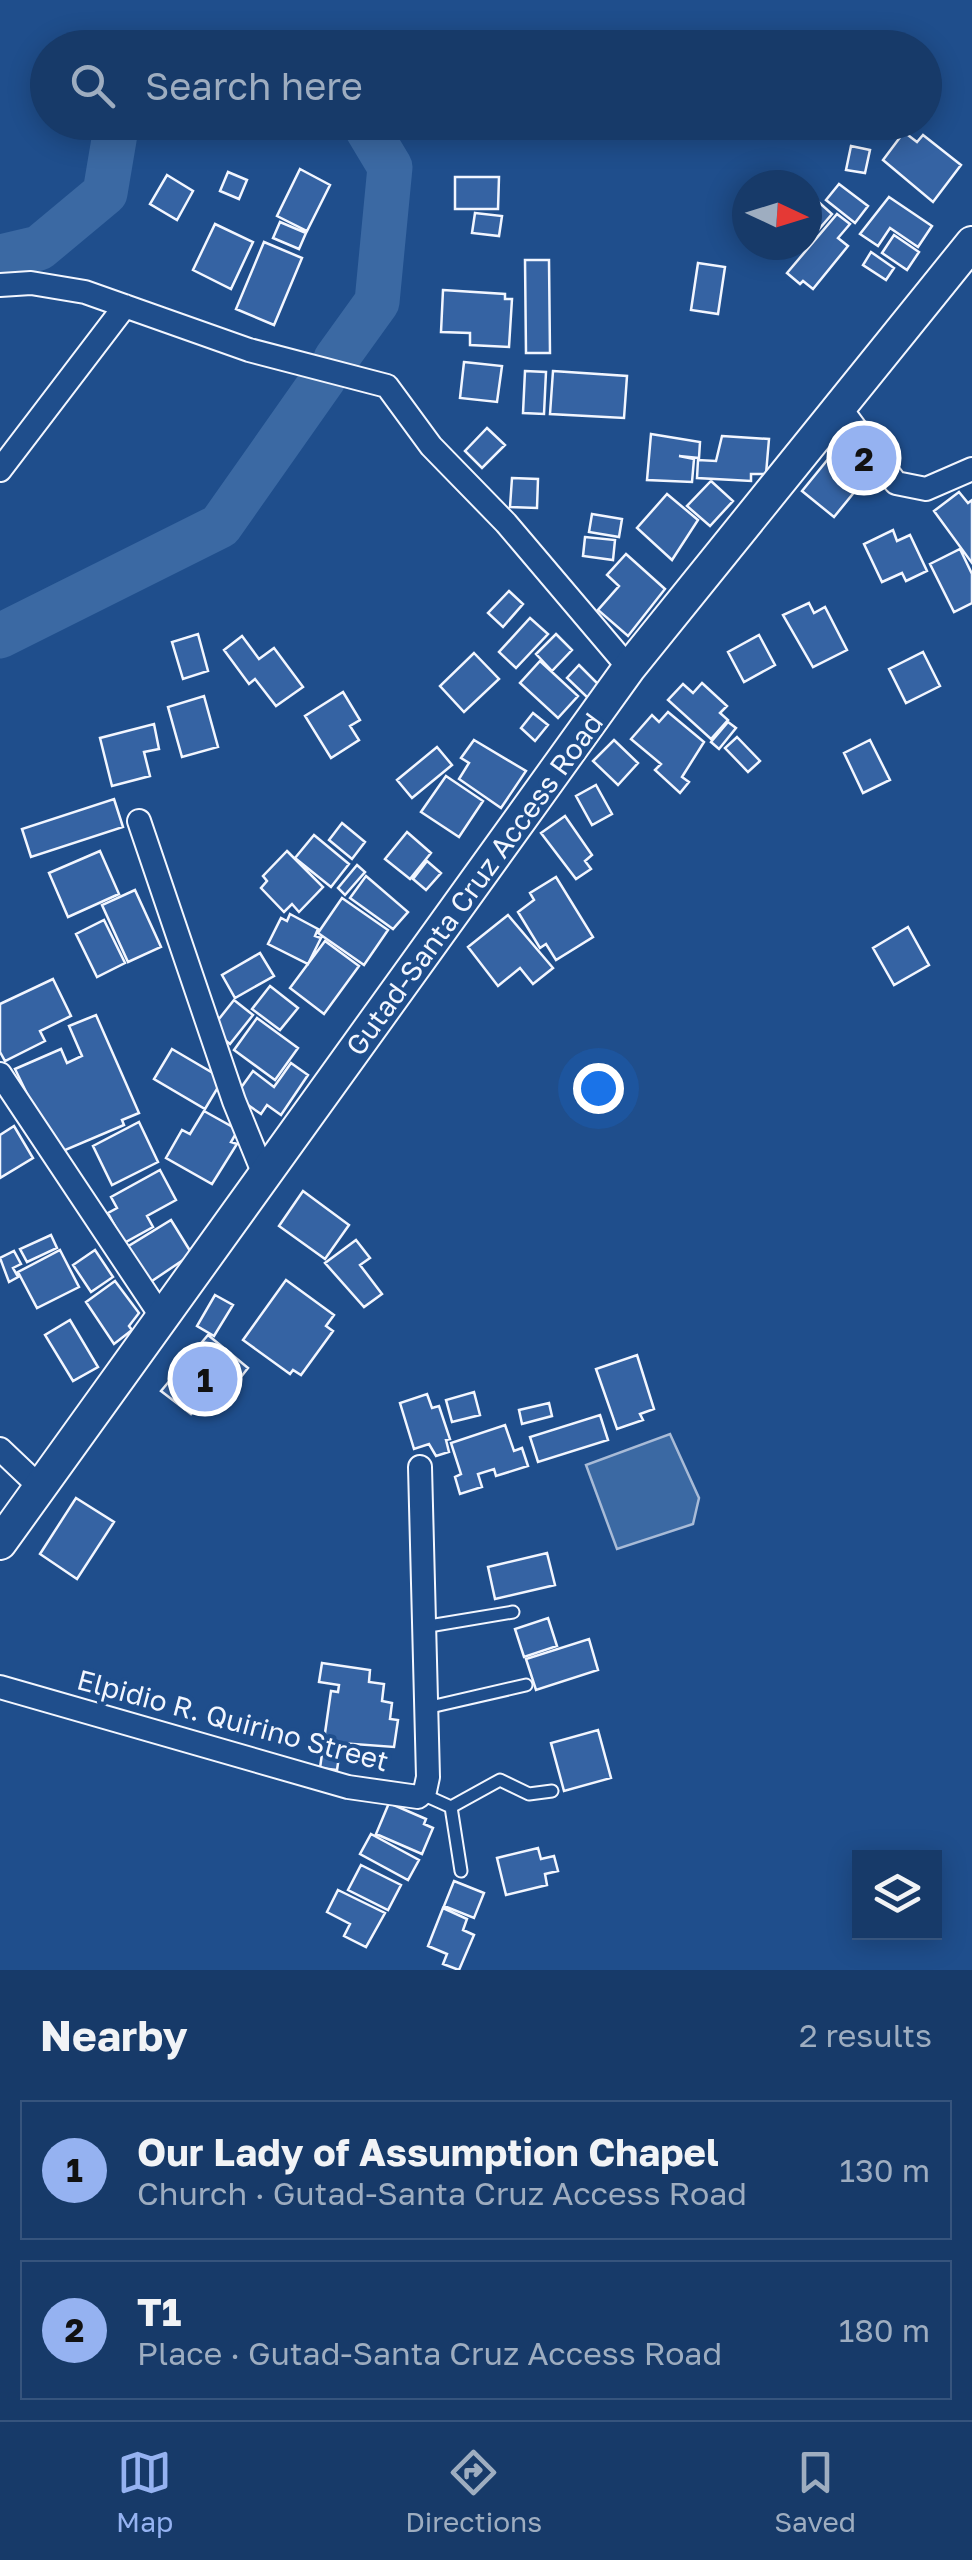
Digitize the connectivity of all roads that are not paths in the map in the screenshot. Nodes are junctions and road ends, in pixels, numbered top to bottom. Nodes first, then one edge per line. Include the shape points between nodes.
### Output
1 (972, 243) edge
2 (0, 285) edge
3 (125, 306) junction
4 (841, 410) junction
5 (972, 469) edge
6 (0, 470) edge
7 (629, 668) junction
8 (140, 821) dead end
9 (0, 1074) edge
10 (266, 1177) junction
11 (163, 1319) junction
12 (0, 1449) edge
13 (420, 1467) dead end
14 (40, 1488) junction
15 (0, 1543) edge
16 (513, 1612) dead end
17 (423, 1627) junction
18 (526, 1685) dead end
19 (0, 1687) edge
20 (426, 1708) junction
21 (552, 1791) dead end
22 (422, 1794) junction
23 (450, 1807) junction
24 (461, 1871) dead end

1 - 4 main road, Gutad-Santa Cruz Access Road
2 - 3 street via 85,292
3 - 6 street
3 - 7 street via 249,350 386,386 431,446
4 - 5 street via 896,483 926,489
4 - 7 main road, Gutad-Santa Cruz Access Road
7 - 10 main road, Gutad-Santa Cruz Access Road
8 - 10 street
9 - 11 street
10 - 11 main road, Gutad-Santa Cruz Access Road
11 - 14 main road, Gutad-Santa Cruz Access Road
12 - 14 street
13 - 17 street, Elpidio R. Quirino Street
14 - 15 main road, Gutad-Santa Cruz Access Road
16 - 17 lane
17 - 20 street, Elpidio R. Quirino Street
18 - 20 lane
19 - 22 street, Elpidio R. Quirino Street via 348,1787
20 - 22 street, Elpidio R. Quirino Street via 428,1777
21 - 23 lane via 529,1794 500,1780
22 - 23 lane
23 - 24 lane

